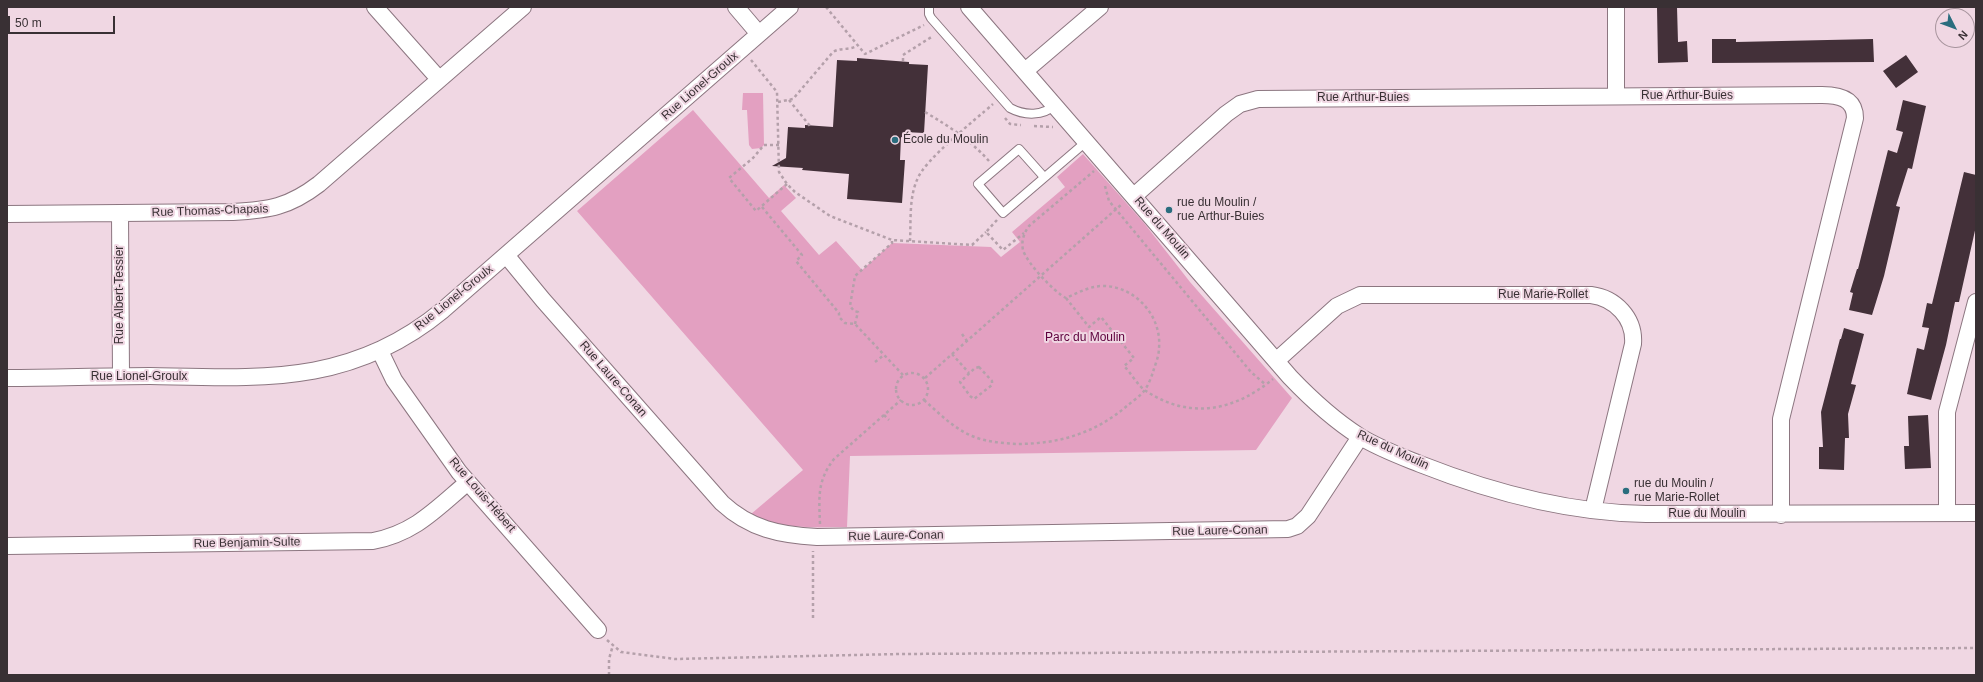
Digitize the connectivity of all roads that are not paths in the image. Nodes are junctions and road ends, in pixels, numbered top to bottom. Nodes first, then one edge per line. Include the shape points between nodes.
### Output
1 (375, 7) edge
2 (522, 7) edge
3 (736, 7) edge
4 (790, 7) edge
5 (929, 7) edge
6 (969, 7) edge
7 (1100, 7) edge
8 (1616, 7) edge
9 (759, 34) junction
10 (1025, 71) junction
11 (439, 79) junction
12 (1616, 96) junction
13 (1055, 105) junction
14 (1087, 141) junction
15 (1044, 178) junction
16 (1130, 198) junction
17 (7, 214) edge
18 (120, 214) junction
19 (506, 255) junction
20 (1976, 302) edge
21 (380, 351) junction
22 (1276, 369) junction
23 (121, 376) junction
24 (7, 378) edge
25 (1360, 437) junction
26 (468, 482) junction
27 (1594, 510) junction
28 (1976, 512) edge
29 (1947, 513) junction
30 (1781, 515) junction
31 (7, 546) edge
32 (598, 630) road end

1 - 11 street
2 - 11 street, Rue Thomas-Chapais
3 - 9 street
4 - 9 street, Rue Lionel-Groulx
5 - 13 lane via 931,18 1010,108 1025,113 1037,113 1047,112
6 - 10 street, Rue du Moulin
7 - 10 street
8 - 12 street
9 - 19 street, Rue Lionel-Groulx
10 - 13 street, Rue du Moulin
11 - 18 street, Rue Thomas-Chapais via 319,184 286,204 258,210
12 - 16 street, Rue Arthur-Buies via 1250,101 1226,114
12 - 30 street, Rue Arthur-Buies via 1834,95 1846,99 1854,109 1852,138 1781,419
13 - 14 street, Rue du Moulin
14 - 15 lane
14 - 16 street, Rue du Moulin
15 - 15 lane via 1003,212 978,184 1019,149
16 - 22 street, Rue du Moulin
17 - 18 street, Rue Thomas-Chapais
18 - 23 street, Rue Albert-Tessier
19 - 21 street, Rue Lionel-Groulx via 432,319
19 - 25 street, Rue Laure-Conan via 722,503 748,523 778,534 817,537 1288,529 1297,526 1308,516
20 - 29 street via 1948,412
21 - 23 street, Rue Lionel-Groulx via 343,365 294,374 248,377
21 - 26 street, Rue Louis-Hébert via 394,380
22 - 25 street, Rue du Moulin
22 - 27 street, Rue Marie-Rollet via 1337,306 1360,295 1591,295 1609,300 1619,307 1628,319 1634,344
23 - 24 street, Rue Lionel-Groulx
25 - 27 street, Rue du Moulin via 1402,457 1456,477 1524,497
26 - 31 street, Rue Benjamin-Sulte via 416,526 395,536 373,542
26 - 32 street, Rue Louis-Hébert
27 - 30 street, Rue du Moulin via 1636,514
28 - 29 street, Rue du Moulin
29 - 30 street, Rue du Moulin

